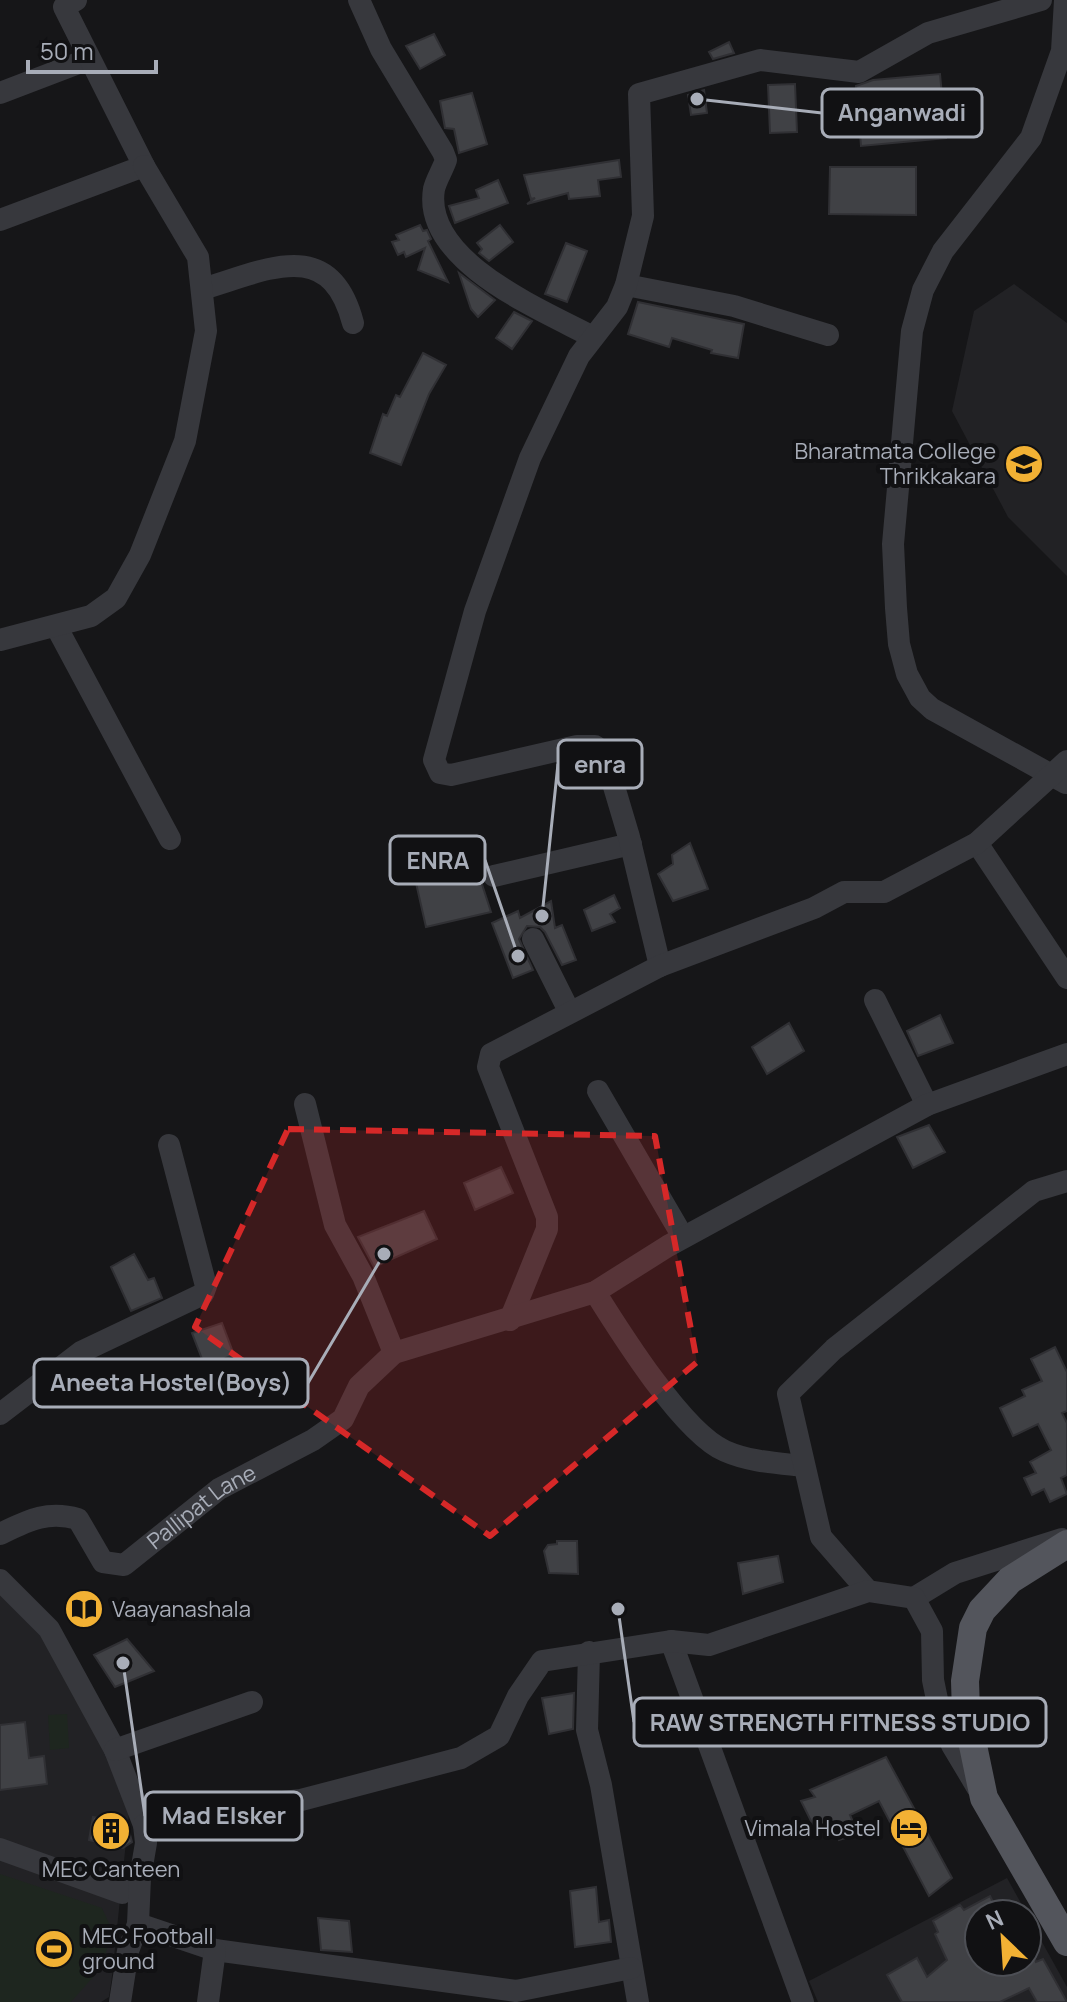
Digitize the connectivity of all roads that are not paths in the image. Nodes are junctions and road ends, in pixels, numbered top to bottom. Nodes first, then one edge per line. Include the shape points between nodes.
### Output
1 (76, 0) edge
2 (359, 0) edge
3 (1041, 0) edge
4 (1065, 0) edge
5 (89, 59) junction
6 (0, 93) edge
7 (144, 166) junction
8 (0, 220) edge
9 (626, 285) junction
10 (202, 289) junction
11 (353, 323) dead end
12 (828, 335) dead end
13 (593, 337) junction
14 (56, 626) junction
15 (0, 640) edge
16 (1062, 774) edge
17 (170, 839) dead end
18 (977, 843) junction
19 (631, 844) junction
20 (494, 876) dead end
21 (533, 939) dead end
22 (660, 966) junction
23 (1067, 978) edge
24 (875, 1000) dead end
25 (569, 1011) junction
26 (1067, 1054) edge
27 (598, 1091) dead end
28 (305, 1104) dead end
29 (927, 1105) junction
30 (169, 1145) dead end
31 (1067, 1181) edge
32 (683, 1237) junction
33 (595, 1292) junction
34 (510, 1320) junction
35 (394, 1353) junction
36 (0, 1414) edge
37 (804, 1466) junction
38 (0, 1534) edge
39 (1067, 1537) edge
40 (1067, 1544) edge
41 (0, 1580) edge
42 (868, 1591) junction
43 (914, 1598) junction
44 (671, 1641) junction
45 (589, 1652) junction
46 (252, 1702) dead end
47 (115, 1750) junction
48 (984, 1798) junction
49 (144, 1825) junction
50 (0, 1849) edge
51 (140, 1878) junction
52 (138, 1924) junction
53 (1067, 1942) edge
54 (215, 1950) junction
55 (631, 1968) junction
56 (515, 1996) edge
57 (120, 2002) edge
58 (208, 2002) edge
59 (638, 2002) edge
60 (803, 2002) edge

1 - 5 street via 64,7
2 - 13 street via 381,49 446,160 434,188 435,212 449,244 518,297
3 - 9 street via 928,33 859,72 760,60 639,94 643,216
4 - 16 street via 1062,51 1031,138 961,225 923,290 912,331 893,544 899,644 920,698 932,709
5 - 6 street
5 - 7 street
7 - 8 street
7 - 10 street via 198,257
9 - 12 street via 734,306
9 - 13 street via 617,307
10 - 11 street via 308,264 331,278 347,299
10 - 14 street via 206,331 185,441 140,555 116,598 91,616
13 - 19 street via 561,394 501,533 434,760 440,773 451,775 595,746 604,753
14 - 15 street
14 - 17 street
16 - 18 street
18 - 22 street via 884,892 844,892
18 - 23 street
19 - 20 street
19 - 22 street
21 - 25 street
22 - 25 street
24 - 29 street
25 - 34 street via 488,1059 547,1217 547,1229
26 - 29 street
27 - 32 street
28 - 35 street via 335,1225 363,1276
29 - 32 street
30 - 36 street via 206,1286 203,1294 81,1352
31 - 37 street via 1034,1191 834,1349 788,1394
32 - 33 street
33 - 34 street
33 - 37 street via 645,1369 721,1450 752,1461
34 - 35 street
35 - 38 street, Pallipat Lane via 359,1386 343,1419 219,1489 124,1565 103,1562 78,1519 59,1514 36,1516
37 - 42 street via 821,1537
39 - 43 street via 955,1573
40 - 48 main road via 1010,1580 973,1628 966,1712
41 - 47 street via 49,1629
42 - 43 street
42 - 44 street via 709,1645
43 - 48 street via 932,1631 940,1714
44 - 45 street
44 - 60 street
45 - 49 street via 542,1661 499,1736 461,1758 301,1800 210,1810
45 - 55 street via 587,1730
46 - 47 street
47 - 49 street
48 - 53 main road
49 - 51 street
50 - 51 street via 122,1893
51 - 52 street
52 - 54 street
52 - 57 street
54 - 56 street
54 - 58 street
55 - 56 street
55 - 59 street

